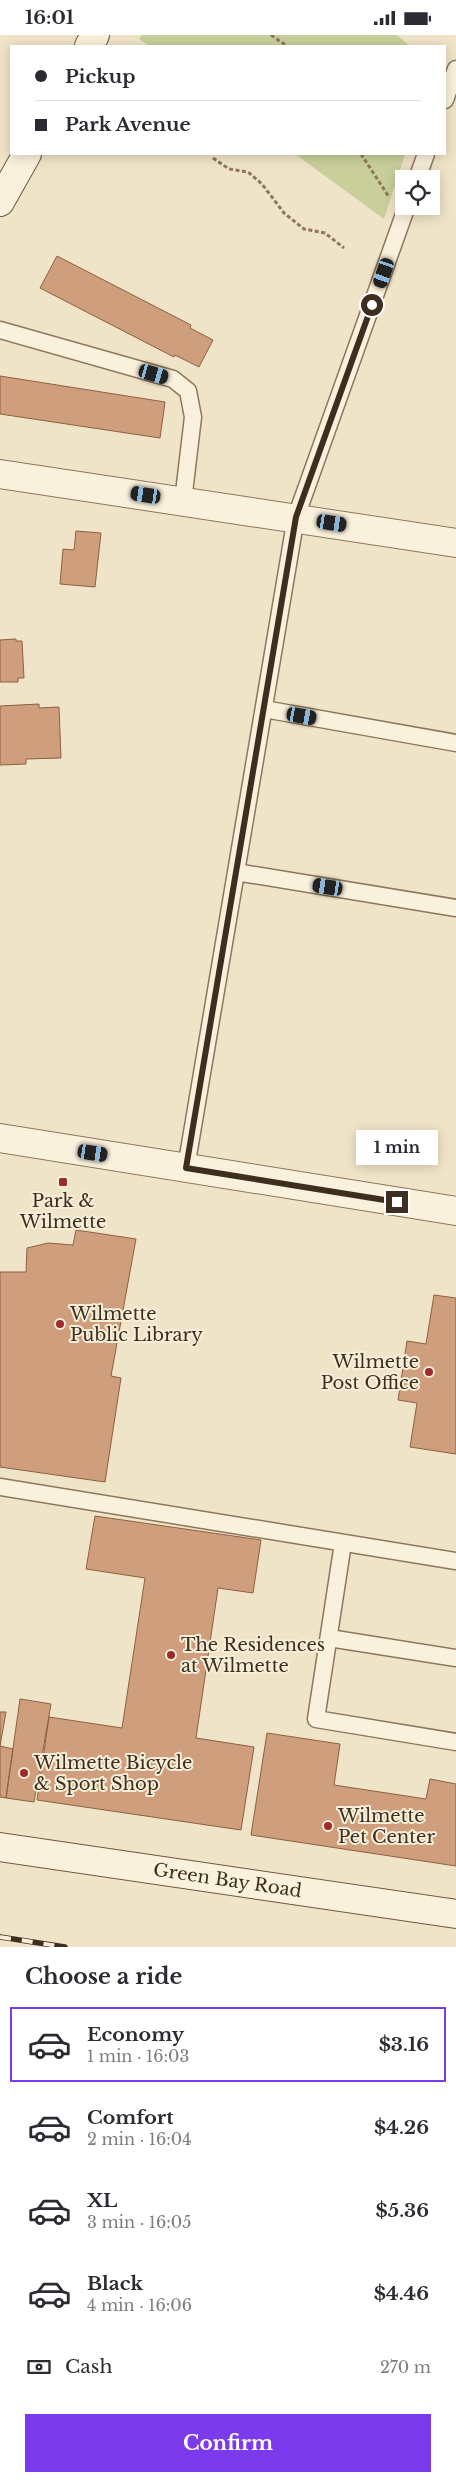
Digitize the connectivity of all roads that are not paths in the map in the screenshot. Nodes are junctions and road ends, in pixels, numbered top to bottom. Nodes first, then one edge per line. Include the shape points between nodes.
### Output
1 (456, 69) edge
2 (446, 97) edge
3 (26, 155) edge
4 (426, 155) edge
5 (420, 170) edge
6 (4, 184) edge
7 (404, 215) edge
8 (0, 330) edge
9 (0, 474) edge
10 (183, 501) junction
11 (296, 517) junction
12 (456, 543) edge
13 (264, 709) junction
14 (456, 743) edge
15 (236, 873) junction
16 (456, 908) edge
17 (0, 1138) edge
18 (186, 1168) junction
19 (456, 1211) edge
20 (0, 1487) edge
21 (343, 1543) junction
22 (456, 1561) edge
23 (328, 1638) junction
24 (456, 1658) edge
25 (456, 1742) edge
26 (0, 1847) edge
27 (456, 1915) edge

1 - 2 lane
3 - 6 street
4 - 5 lane
7 - 11 lane
8 - 10 lane via 173,379 188,391 193,417
9 - 10 street
10 - 11 street
11 - 12 street
11 - 13 lane
13 - 14 lane
13 - 15 lane
15 - 16 lane
15 - 18 lane
17 - 18 street
18 - 19 street
20 - 21 lane
21 - 22 lane
21 - 23 lane
23 - 24 lane
23 - 25 lane via 316,1719
26 - 27 street, Green Bay Road

